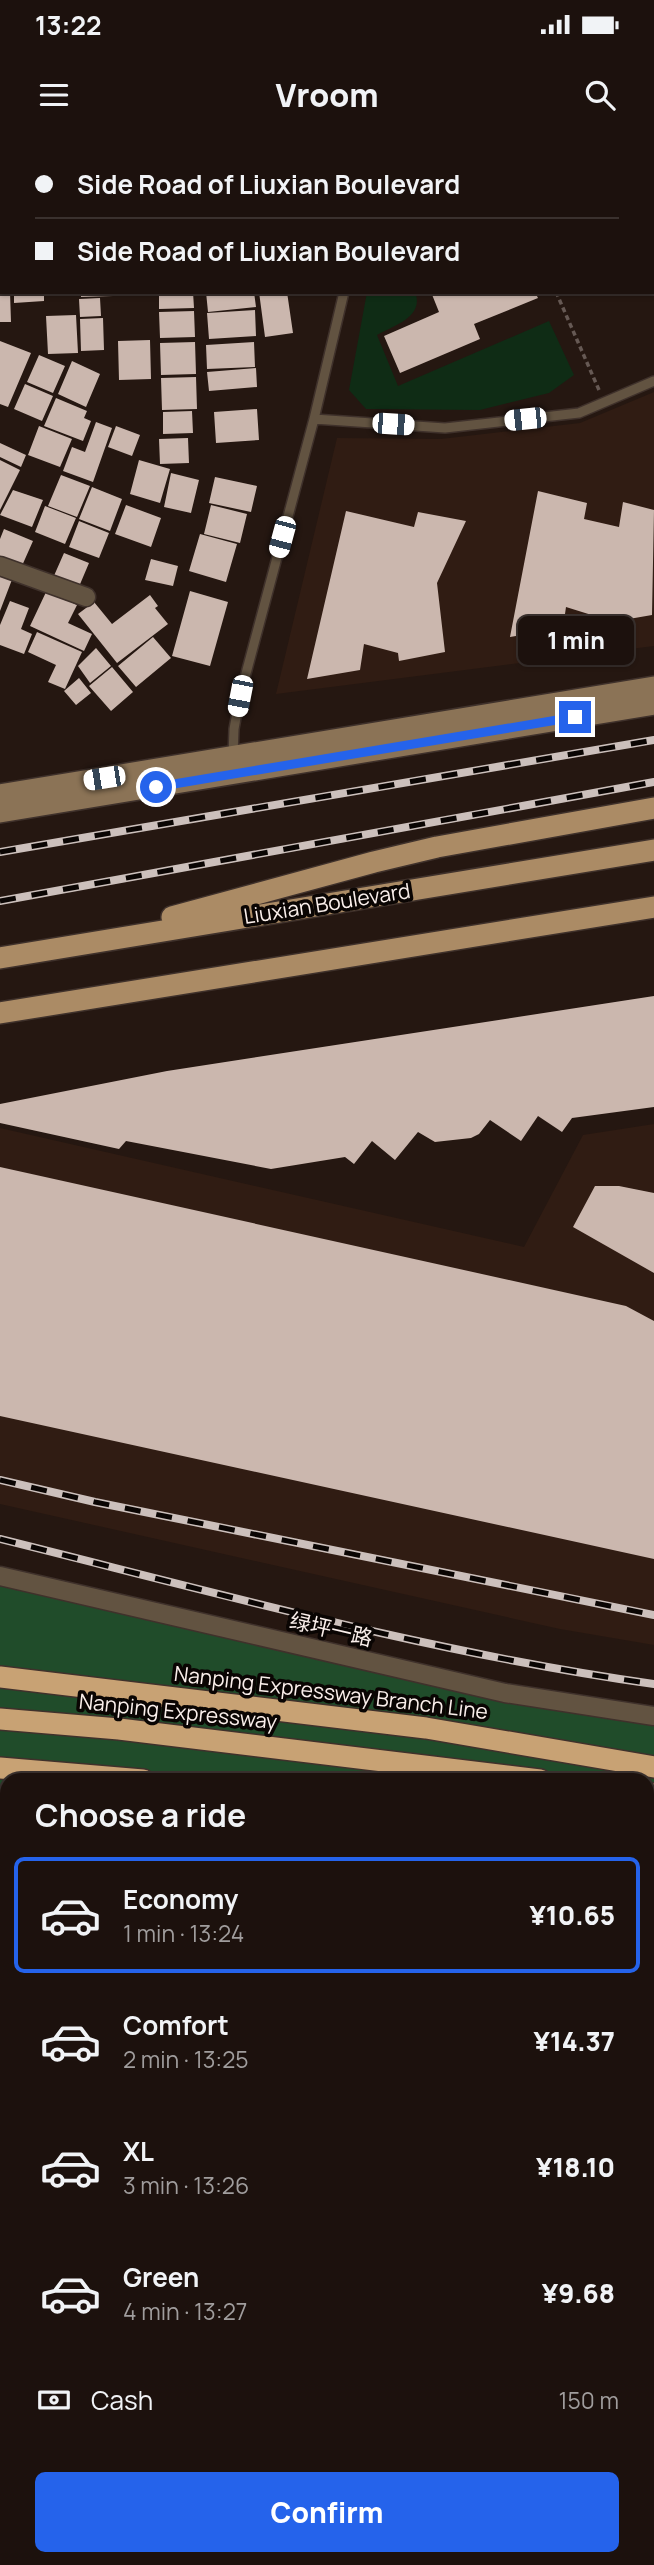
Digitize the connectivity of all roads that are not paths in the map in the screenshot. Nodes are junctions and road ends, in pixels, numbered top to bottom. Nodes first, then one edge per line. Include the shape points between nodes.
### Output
1 (344, 294) edge
2 (654, 381) edge
3 (314, 419) junction
4 (0, 566) edge
5 (86, 597) dead end
6 (654, 687) edge
7 (654, 704) edge
8 (233, 765) junction
9 (0, 795) edge
10 (654, 808) edge
11 (0, 813) edge
12 (654, 850) edge
13 (654, 907) edge
14 (52, 949) junction
15 (0, 958) edge
16 (0, 1013) edge
17 (0, 1576) edge
18 (0, 1677) edge
19 (654, 1716) edge
20 (0, 1719) edge
21 (654, 1767) edge
22 (0, 1768) edge
23 (60, 1773) edge
24 (485, 1773) edge

1 - 3 lane
2 - 3 lane via 579,413 445,428
3 - 8 lane via 240,696
4 - 5 street
6 - 8 main road
7 - 8 main road
8 - 9 main road
8 - 11 main road
10 - 14 main road via 437,847
12 - 14 main road, Liuxian Boulevard
13 - 16 main road
14 - 15 main road, Liuxian Boulevard
17 - 19 street, 绿坪一路 via 505,1693
18 - 21 highway, Nanping Expressway Branch Line via 426,1728
20 - 24 highway, Nanping Expressway
22 - 23 highway

